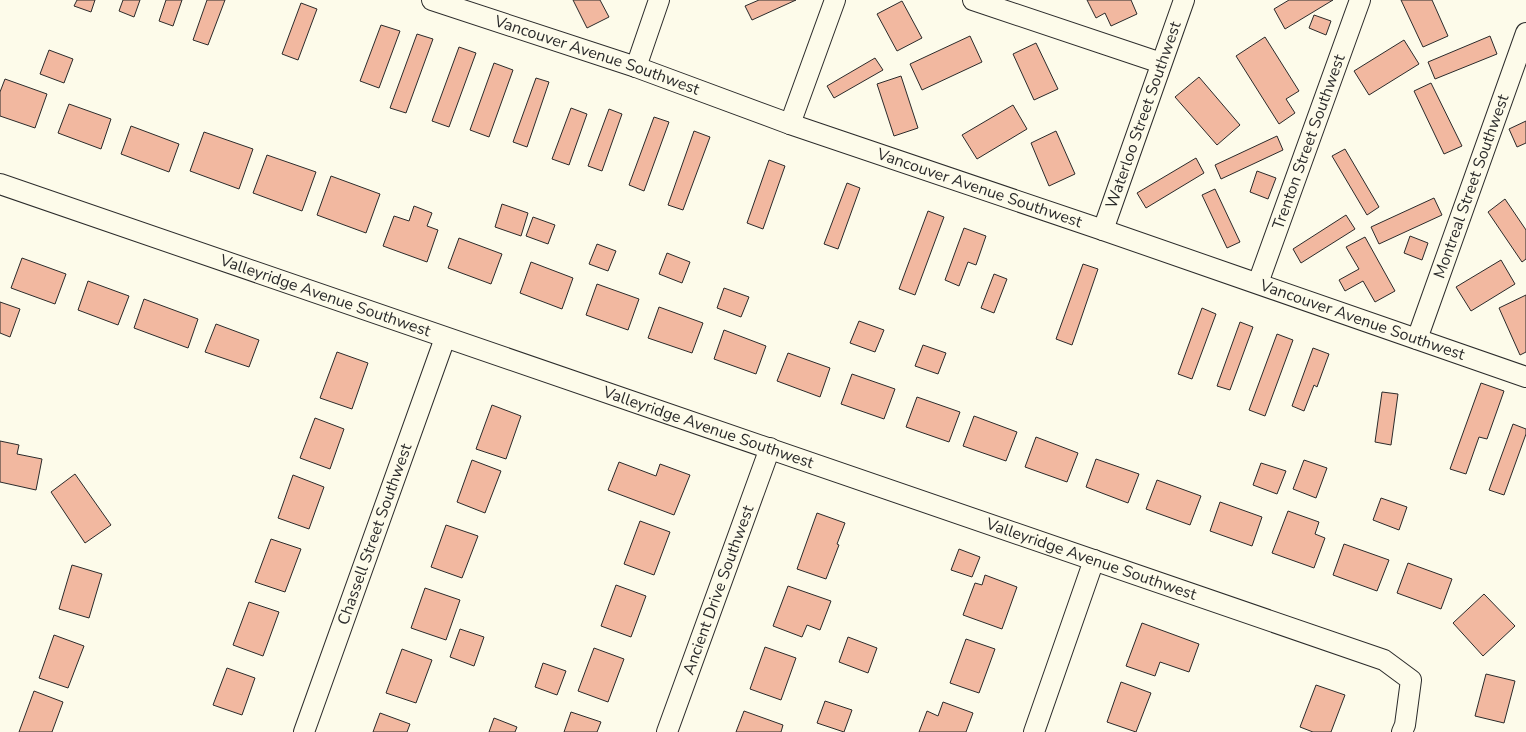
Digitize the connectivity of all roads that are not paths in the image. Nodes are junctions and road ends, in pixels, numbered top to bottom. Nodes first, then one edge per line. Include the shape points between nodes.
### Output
1 (432, 0) edge
2 (659, 0) edge
3 (834, 0) edge
4 (973, 0) edge
5 (1184, 0) edge
6 (1360, 0) edge
7 (478, 8) edge
8 (1526, 33) edge
9 (1161, 63) junction
10 (636, 67) junction
11 (790, 124) junction
12 (0, 184) edge
13 (1103, 230) junction
14 (1258, 284) junction
15 (445, 338) junction
16 (1417, 339) junction
17 (1526, 377) edge
18 (770, 448) junction
19 (1094, 560) junction
20 (304, 732) edge
21 (667, 732) edge
22 (1034, 732) edge
23 (1402, 732) edge

1 - 7 street, Vancouver Avenue Southwest
2 - 10 street
3 - 11 street
4 - 9 street
5 - 9 street, Waterloo Street Southwest
6 - 14 street, Trenton Street Southwest
7 - 10 street, Vancouver Avenue Southwest
8 - 16 street, Montreal Street Southwest
9 - 13 street, Waterloo Street Southwest
10 - 11 street, Vancouver Avenue Southwest
11 - 13 street, Vancouver Avenue Southwest
12 - 15 street, Valleyridge Avenue Southwest
13 - 14 street, Vancouver Avenue Southwest
14 - 16 street, Vancouver Avenue Southwest
15 - 18 street, Valleyridge Avenue Southwest
15 - 20 street, Chassell Street Southwest
16 - 17 street, Vancouver Avenue Southwest
18 - 19 street, Valleyridge Avenue Southwest
18 - 21 street, Ancient Drive Southwest
19 - 22 street
19 - 23 street, Valleyridge Avenue Southwest via 1384,660 1411,680

